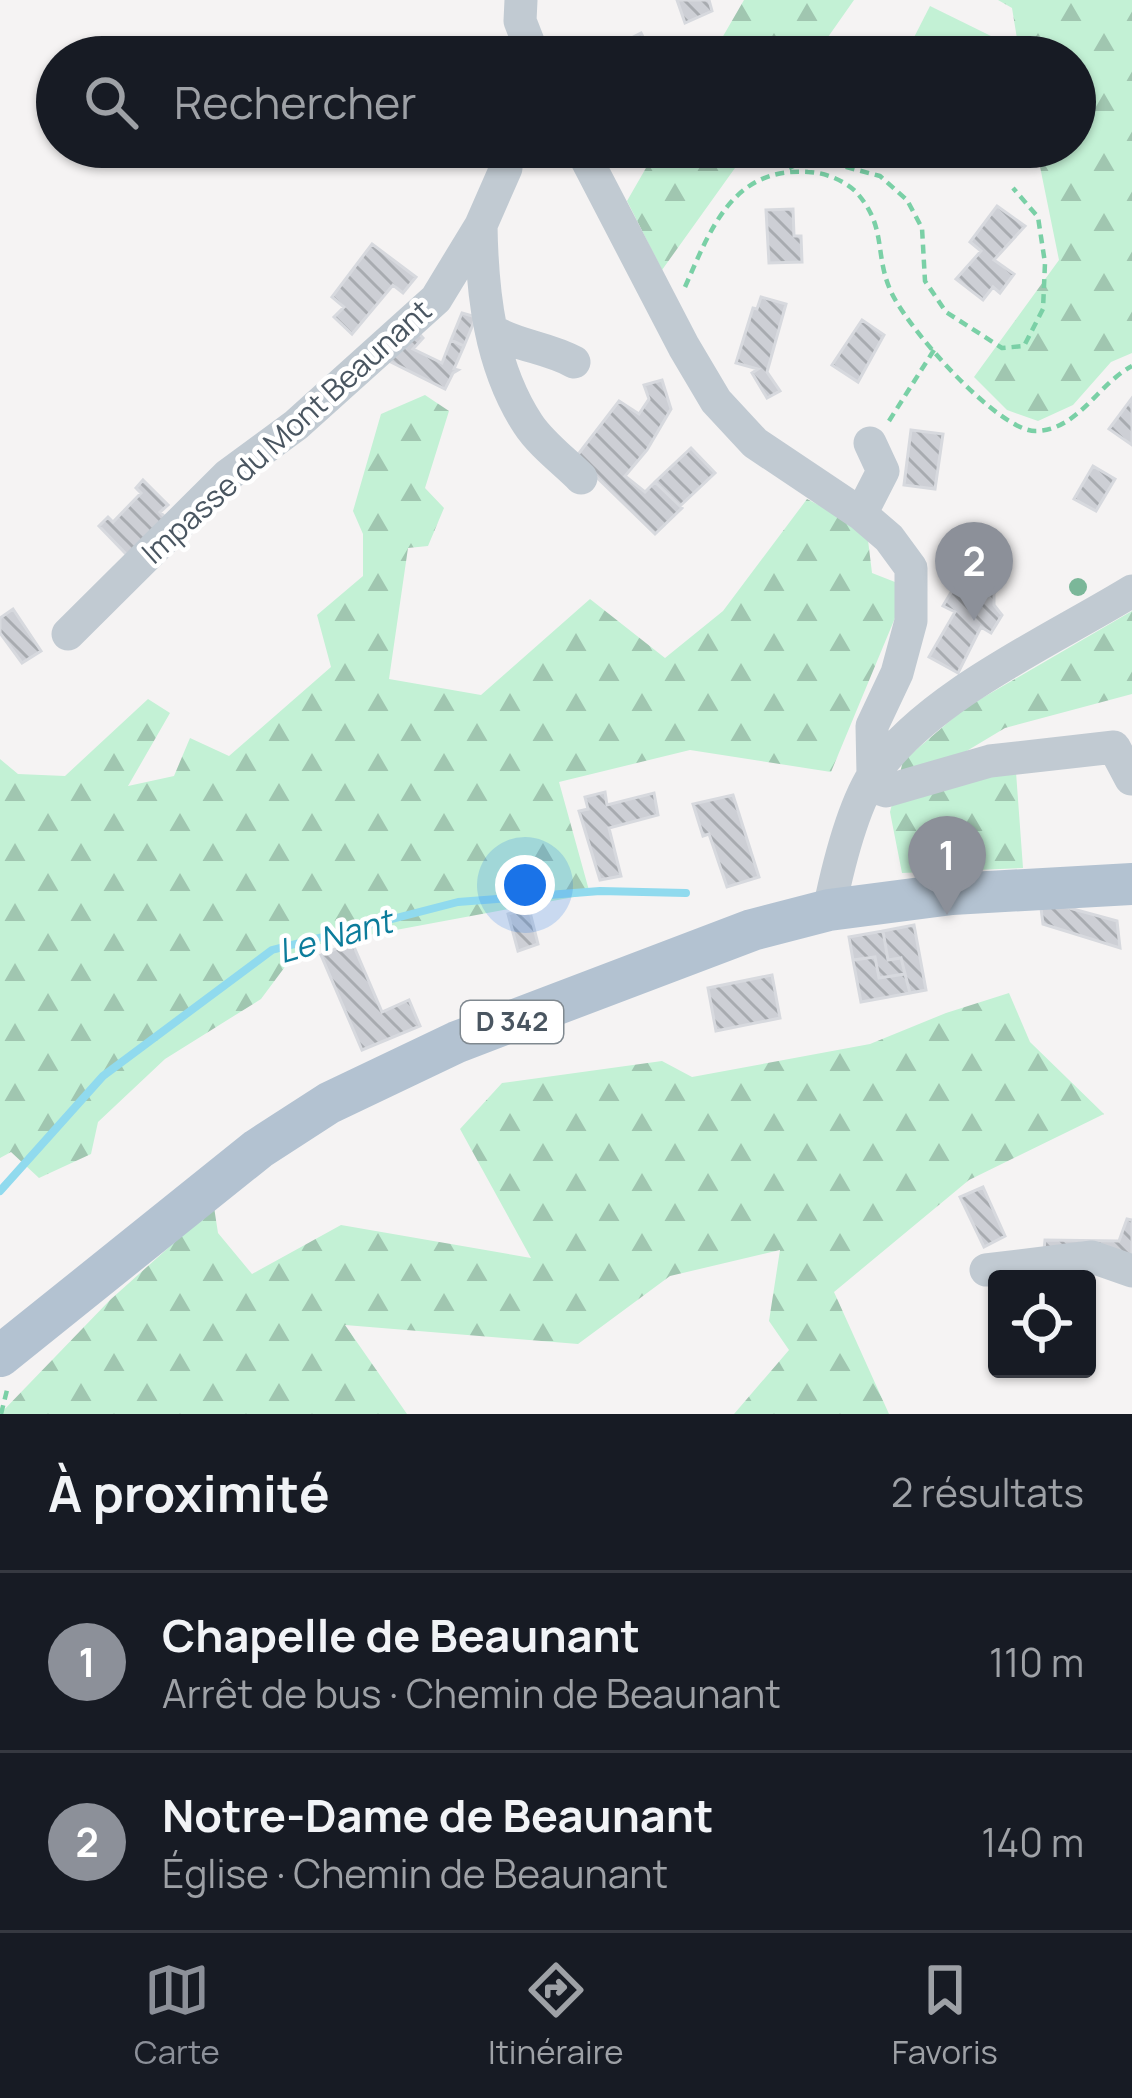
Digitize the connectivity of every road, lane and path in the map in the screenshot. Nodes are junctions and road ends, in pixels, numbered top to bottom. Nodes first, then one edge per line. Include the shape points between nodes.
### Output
1 (520, 0) edge
2 (524, 36) edge
3 (506, 168) edge
4 (591, 168) edge
5 (789, 168) edge
6 (850, 168) edge
7 (784, 170) junction
8 (1013, 188) dead end
9 (482, 225) junction
10 (670, 321) junction
11 (491, 329) junction
12 (934, 350) junction
13 (574, 362) dead end
14 (1132, 366) edge
15 (906, 395) dead end
16 (870, 443) dead end
17 (581, 478) dead end
18 (861, 514) junction
19 (1132, 591) edge
20 (68, 634) dead end
21 (1131, 779) edge
22 (871, 780) junction
23 (1124, 890) edge
24 (830, 910) junction
25 (986, 1270) dead end
26 (1132, 1271) edge
27 (0, 1356) edge

1 - 2 street
3 - 9 street, Impasse du Mont Beaunant
4 - 10 street
5 - 7 path
6 - 8 path via 880,176 907,200 922,228 925,281 946,312 1002,348 1024,346 1043,309 1038,217
7 - 10 path via 753,182 721,212
7 - 12 path via 822,172 855,190 879,226 887,285
9 - 11 street
9 - 20 street, Impasse du Mont Beaunant via 436,299 228,476
10 - 18 street via 716,401 755,443
11 - 13 street
11 - 17 street via 530,428
12 - 14 path via 1002,418 1031,432 1060,427
12 - 15 path
16 - 18 street via 883,471
18 - 22 street via 911,568 911,621 872,726
19 - 22 street via 952,699 910,731
21 - 22 street via 1114,747 990,761 886,790
22 - 24 street via 839,861
23 - 24 main road, D 342 via 952,894
24 - 27 main road, D 342 via 752,930 457,1042 329,1103 258,1149
25 - 26 street via 1092,1257

